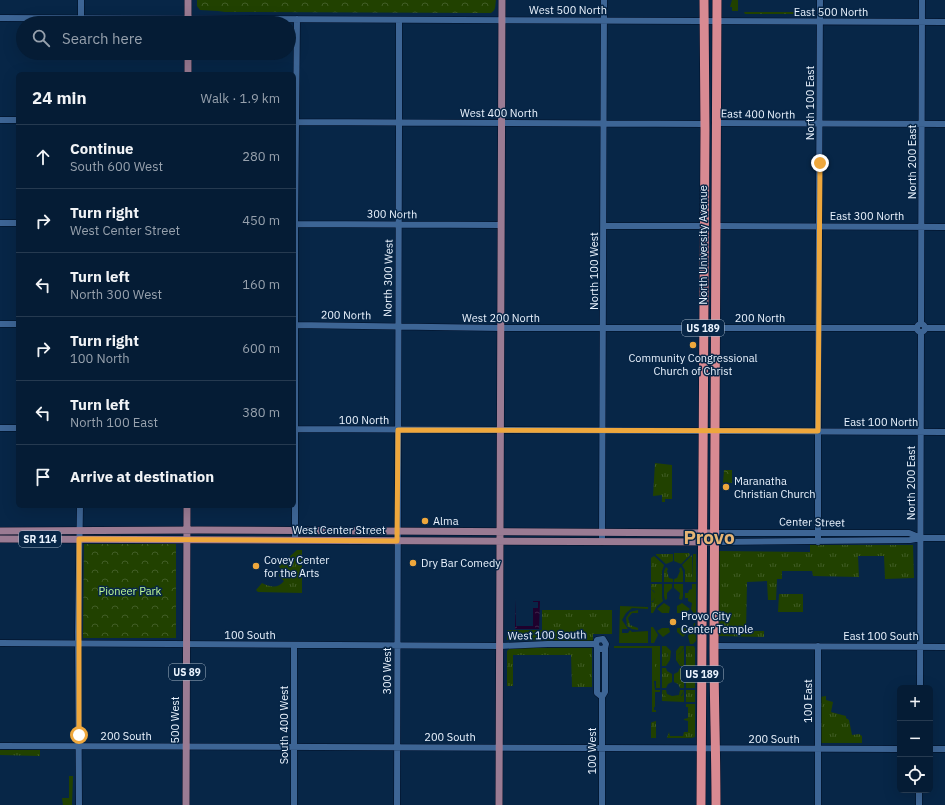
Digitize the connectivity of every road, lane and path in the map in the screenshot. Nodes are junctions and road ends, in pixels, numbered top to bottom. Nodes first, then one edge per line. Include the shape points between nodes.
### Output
1 (81, 0) edge
2 (188, 0) edge
3 (502, 0) edge
4 (604, 0) edge
5 (704, 0) edge
6 (716, 0) edge
7 (820, 0) edge
8 (922, 0) edge
9 (81, 16) edge
10 (188, 16) edge
11 (0, 18) edge
12 (16, 18) edge
13 (297, 19) joint
14 (399, 20) junction
15 (502, 20) junction
16 (604, 20) junction
17 (704, 21) junction
18 (921, 21) junction
19 (716, 22) junction
20 (820, 22) junction
21 (945, 22) edge
22 (188, 60) edge
23 (188, 72) edge
24 (0, 120) edge
25 (16, 120) edge
26 (296, 122) edge
27 (399, 122) junction
28 (502, 123) junction
29 (604, 123) junction
30 (715, 123) junction
31 (705, 124) junction
32 (820, 124) junction
33 (922, 124) junction
34 (945, 124) edge
35 (0, 223) edge
36 (16, 223) edge
37 (399, 223) junction
38 (296, 224) edge
39 (501, 225) junction
40 (604, 226) junction
41 (703, 226) junction
42 (716, 226) junction
43 (819, 226) junction
44 (921, 227) junction
45 (945, 227) edge
46 (0, 324) edge
47 (16, 324) edge
48 (296, 325) edge
49 (398, 326) junction
50 (501, 328) junction
51 (604, 328) junction
52 (703, 328) junction
53 (715, 328) junction
54 (921, 328) junction
55 (945, 328) edge
56 (818, 329) junction
57 (0, 428) edge
58 (16, 428) edge
59 (296, 429) edge
60 (398, 430) junction
61 (500, 430) junction
62 (603, 430) junction
63 (702, 431) junction
64 (715, 431) junction
65 (818, 431) junction
66 (921, 432) junction
67 (945, 432) edge
68 (80, 508) edge
69 (187, 508) edge
70 (295, 508) edge
71 (187, 530) junction
72 (0, 531) edge
73 (295, 531) junction
74 (499, 532) junction
75 (602, 532) junction
76 (818, 533) junction
77 (80, 535) junction
78 (397, 536) junction
79 (702, 538) junction
80 (715, 538) junction
81 (921, 538) junction
82 (945, 538) edge
83 (0, 539) edge
84 (187, 540) junction
85 (295, 540) junction
86 (499, 541) junction
87 (602, 542) junction
88 (818, 542) junction
89 (0, 643) edge
90 (78, 643) junction
91 (187, 644) junction
92 (294, 645) junction
93 (397, 645) junction
94 (500, 646) junction
95 (596, 646) junction
96 (714, 646) junction
97 (818, 646) junction
98 (920, 646) junction
99 (945, 646) edge
100 (605, 648) junction
101 (920, 685) edge
102 (602, 697) junction
103 (0, 746) edge
104 (79, 746) junction
105 (186, 746) junction
106 (294, 747) junction
107 (397, 747) junction
108 (499, 748) junction
109 (602, 748) junction
110 (701, 748) junction
111 (716, 748) junction
112 (818, 749) junction
113 (897, 749) edge
114 (933, 749) edge
115 (945, 749) edge
116 (919, 793) edge
117 (79, 805) edge
118 (186, 805) edge
119 (294, 805) edge
120 (397, 805) edge
121 (499, 805) edge
122 (602, 805) edge
123 (701, 805) edge
124 (716, 805) edge
125 (818, 805) edge
126 (919, 805) edge

1 - 9 street
2 - 10 main road
3 - 15 main road
4 - 16 street, North 100 West
5 - 17 highway, North University Avenue / US 189
6 - 19 highway, North University Avenue / US 189
7 - 20 street, North 100 East
8 - 18 street, North 200 East
11 - 12 street, West 500 North
13 - 14 street, West 500 North
13 - 26 street
14 - 15 street, West 500 North
14 - 27 street, North 300 West
15 - 16 street, West 500 North
15 - 28 main road
16 - 17 street, West 500 North
16 - 29 street, North 100 West
17 - 19 street, West 500 North
17 - 31 highway, North University Avenue / US 189
18 - 20 street, East 500 North
18 - 21 street, East 500 North
18 - 33 street, North 200 East
19 - 20 street, East 500 North
19 - 30 highway, North University Avenue / US 189
20 - 32 street, North 100 East
22 - 23 main road
24 - 25 street
26 - 27 street, West 400 North
27 - 28 street, West 400 North
27 - 37 street, North 300 West
28 - 29 street, West 400 North
28 - 39 main road
29 - 31 street, West 400 North
29 - 40 street, North 100 West
30 - 32 street, East 400 North
30 - 42 highway, North University Avenue / US 189
31 - 41 highway, North University Avenue / US 189
32 - 33 street, East 400 North
32 - 43 street, North 100 East
33 - 34 street, East 400 North
33 - 44 street, North 200 East
35 - 36 street
37 - 38 street, 300 North
37 - 39 street, 300 North
37 - 49 street, North 300 West
39 - 50 main road
40 - 41 street
40 - 51 street, North 100 West
41 - 52 highway, North University Avenue / US 189
42 - 43 street, East 300 North
42 - 53 highway, North University Avenue / US 189
43 - 44 street, East 300 North
43 - 56 street, North 100 East
44 - 45 street, East 300 North
44 - 54 street, North 200 East
46 - 47 street
48 - 49 street, 200 North
49 - 50 street, West 200 North
49 - 60 street, North 300 West
50 - 51 street, West 200 North
50 - 61 main road
51 - 52 street, 200 North
51 - 62 street, North 100 West
52 - 53 street, 200 North
52 - 63 highway, North University Avenue / US 189
53 - 56 street, 200 North
53 - 64 highway, North University Avenue / US 189
54 - 55 street, 200 North
54 - 56 street, 200 North
54 - 66 street, North 200 East
56 - 65 street, North 100 East
57 - 58 street
59 - 60 street, 100 North
60 - 61 street, 100 North
60 - 78 street, North 300 West
61 - 62 street, 100 North
61 - 74 main road
62 - 63 street, 100 North
62 - 75 street, North 100 West
63 - 64 street, 100 North
63 - 79 highway, North University Avenue / US 189
64 - 65 street, 100 North
64 - 80 highway, North University Avenue / US 189
65 - 66 street, East 100 North
65 - 76 street, North 100 East
66 - 67 street, East 100 North
66 - 81 street, North 200 East
68 - 77 street
69 - 71 main road, US 89
70 - 73 street
71 - 73 main road, West Center Street
71 - 77 main road, West Center Street / SR 114
71 - 84 main road, US 89
72 - 77 main road, West Center Street / SR 114
73 - 78 main road, West Center Street
73 - 85 street
74 - 75 main road, West Center Street
74 - 78 main road, West Center Street
74 - 86 main road
75 - 79 main road, West Center Street
75 - 87 street, North 100 West
76 - 80 street, Center Street
76 - 81 street, Center Street via 909,533
76 - 88 street, North 100 East
77 - 83 main road, West Center Street / SR 114
77 - 84 main road, West Center Street / SR 114
77 - 90 street
78 - 85 main road, West Center Street
78 - 86 main road, West Center Street
78 - 93 street, 300 West
79 - 80 main road, Center Street
79 - 87 main road, West Center Street
79 - 110 highway, US 189
80 - 88 street, Center Street
80 - 96 highway, US 189
81 - 82 street, Center Street
81 - 88 street, Center Street
81 - 98 street, North 200 East
84 - 85 main road, West Center Street
84 - 91 main road, 500 West / US 89
86 - 87 main road, West Center Street
86 - 94 main road
89 - 90 street, 100 South
90 - 91 street, 100 South
90 - 104 street
91 - 92 street, 100 South
91 - 105 main road, 500 West / US 89
92 - 93 street, 100 South
92 - 106 street, South 400 West
93 - 94 street, 100 South
93 - 107 street, 300 West
94 - 95 street, West 100 South
94 - 108 main road
95 - 100 street via 601,650
95 - 100 street via 597,640 603,639 606,642
95 - 102 street via 597,693
96 - 97 street
96 - 111 highway, US 189
97 - 98 street, East 100 South
97 - 112 street, 100 East
98 - 99 street, East 100 South
98 - 101 street, North 200 East
100 - 102 street via 605,692
102 - 109 street, 100 West
103 - 104 street, 200 South
104 - 105 street, 200 South
104 - 117 street
105 - 106 street, 200 South
105 - 118 main road, 500 West / US 89
106 - 107 street, 200 South
106 - 119 street, South 400 West
107 - 108 street, 200 South
107 - 120 street, 300 West
108 - 109 street, 200 South
108 - 121 main road
109 - 110 street, 200 South
109 - 122 street, 100 West
110 - 111 street, 200 South
110 - 123 highway, US 189
111 - 112 street, 200 South
111 - 124 highway, US 189
112 - 113 street, 200 South
112 - 125 street, 100 East
114 - 115 street
116 - 126 street

